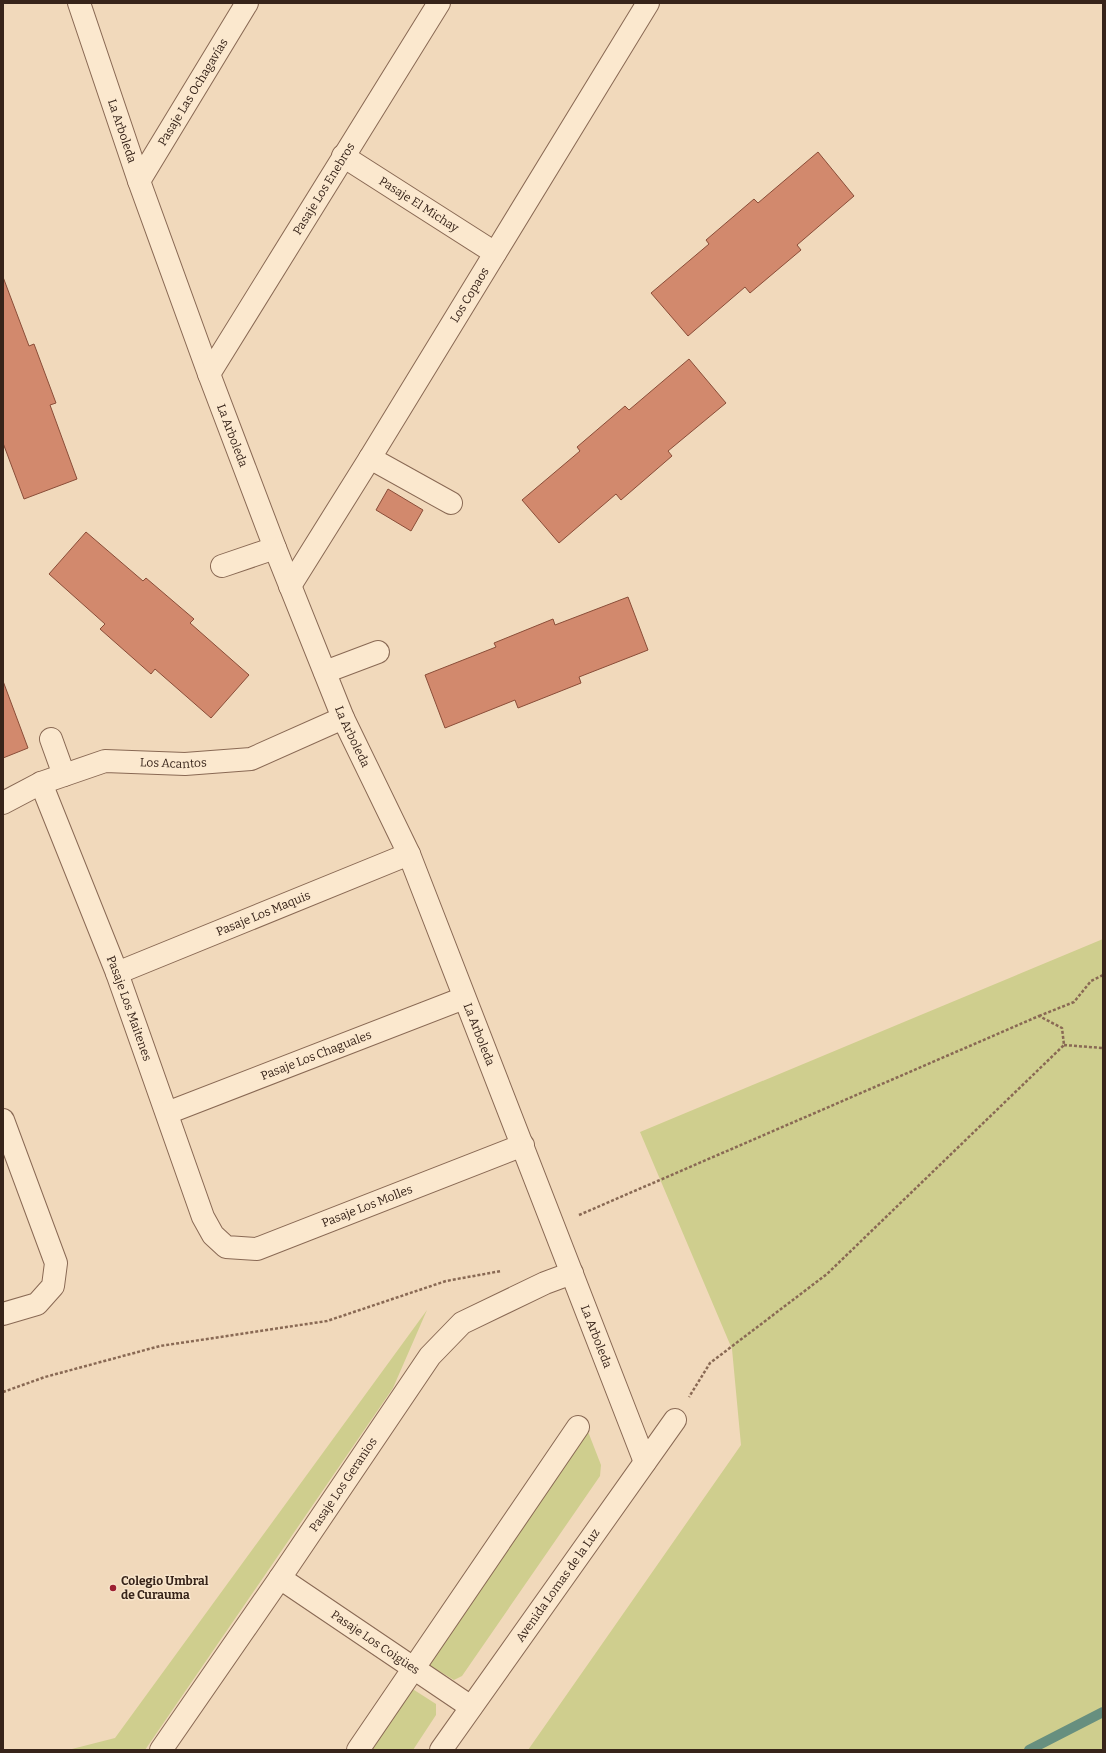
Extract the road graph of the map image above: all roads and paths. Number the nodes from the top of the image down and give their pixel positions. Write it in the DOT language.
graph roads {
  1 [pos="79,3"];
  2 [pos="247,3"];
  3 [pos="439,3"];
  4 [pos="648,3"];
  5 [pos="343,156"];
  6 [pos="139,181"];
  7 [pos="495,253"];
  8 [pos="208,374"];
  9 [pos="370,458"];
  10 [pos="451,503"];
  11 [pos="274,548"];
  12 [pos="222,566"];
  13 [pos="290,586"];
  14 [pos="378,652"];
  15 [pos="325,672"];
  16 [pos="343,718"];
  17 [pos="51,739"];
  18 [pos="64,776"];
  19 [pos="42,783"];
  20 [pos="3,802"];
  21 [pos="409,854"];
  22 [pos="117,973"];
  23 [pos="1103,976"];
  24 [pos="464,998"];
  25 [pos="1039,1016"];
  26 [pos="1064,1045"];
  27 [pos="1103,1048"];
  28 [pos="167,1113"];
  29 [pos="3,1120"];
  30 [pos="523,1145"];
  31 [pos="555,1226"];
  32 [pos="213,1234"];
  33 [pos="506,1270"];
  34 [pos="572,1273"];
  35 [pos="3,1314"];
  36 [pos="3,1392"];
  37 [pos="675,1420"];
  38 [pos="578,1427"];
  39 [pos="645,1462"];
  40 [pos="280,1578"];
  41 [pos="413,1668"];
  42 [pos="471,1707"];
  43 [pos="161,1750"];
  44 [pos="358,1750"];
  45 [pos="441,1750"];
  1 -- 6 [label="street, La Arboleda"];
  2 -- 6 [label="street, Pasaje Las Ochagavías"];
  3 -- 5 [label="street, Pasaje Los Enebros"];
  4 -- 7 [label="street, Los Copaos"];
  5 -- 7 [label="street, Pasaje El Michay"];
  5 -- 8 [label="street, Pasaje Los Enebros"];
  6 -- 8 [label="street, La Arboleda"];
  7 -- 9 [label="street, Los Copaos"];
  8 -- 11 [label="street, La Arboleda"];
  9 -- 10 [label="street"];
  9 -- 13 [label="street, Los Copaos"];
  11 -- 12 [label="street"];
  11 -- 13 [label="street, La Arboleda"];
  13 -- 15 [label="street, La Arboleda"];
  14 -- 15 [label="street"];
  15 -- 16 [label="street, La Arboleda"];
  16 -- 18 [label="street, Los Acantos"];
  16 -- 21 [label="street, La Arboleda"];
  17 -- 18 [label="street"];
  18 -- 19 [label="street, Los Acantos"];
  19 -- 20 [label="street, Los Acantos"];
  19 -- 22 [label="street, Pasaje Los Maitenes"];
  21 -- 22 [label="street, Pasaje Los Maquis"];
  21 -- 24 [label="street, La Arboleda"];
  22 -- 28 [label="street, Pasaje Los Maitenes"];
  23 -- 25 [label="path"];
  24 -- 28 [label="street, Pasaje Los Chaguales"];
  24 -- 30 [label="street, La Arboleda"];
  25 -- 26 [label="path"];
  25 -- 31 [label="path"];
  26 -- 27 [label="path"];
  26 -- 37 [label="path"];
  28 -- 32 [label="street, Pasaje Los Maitenes"];
  29 -- 35 [label="street"];
  30 -- 31 [label="street, La Arboleda"];
  30 -- 32 [label="street, Pasaje Los Molles"];
  31 -- 34 [label="street, La Arboleda"];
  33 -- 36 [label="path"];
  34 -- 39 [label="street, La Arboleda"];
  34 -- 40 [label="street, Pasaje Los Geranios"];
  37 -- 39 [label="street, Avenida Lomas de la Luz"];
  38 -- 41 [label="street"];
  39 -- 42 [label="street, Avenida Lomas de la Luz"];
  40 -- 41 [label="street, Pasaje Los Coigües"];
  40 -- 43 [label="street, Pasaje Los Geranios"];
  41 -- 42 [label="street, Pasaje Los Coigües"];
  41 -- 44 [label="street"];
  42 -- 45 [label="street, Avenida Lomas de la Luz"];
}
